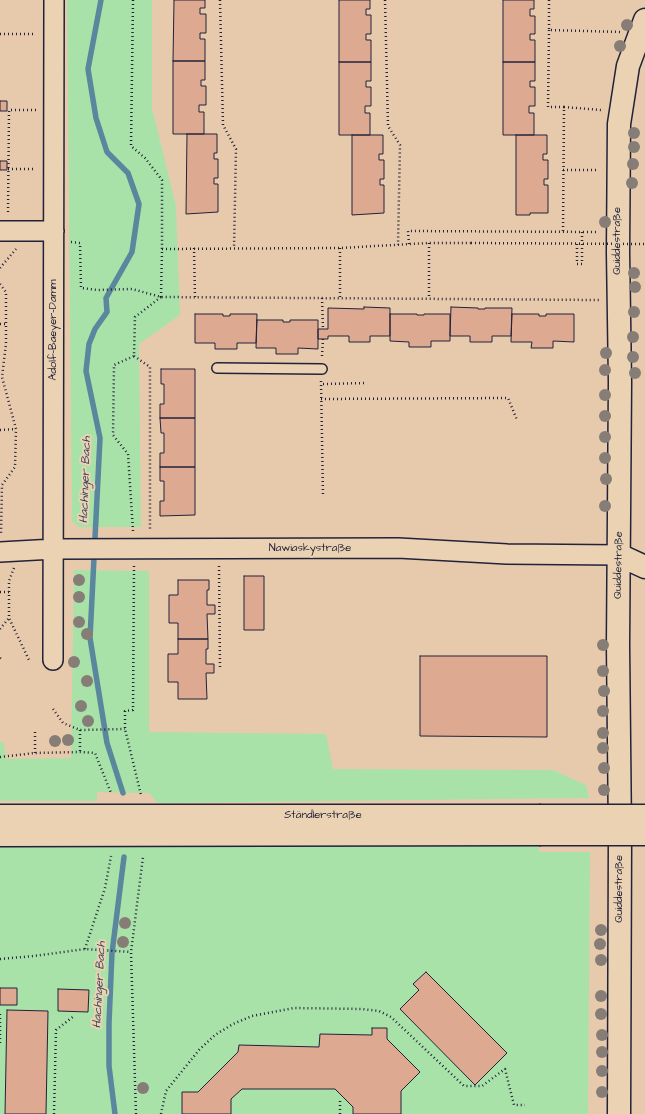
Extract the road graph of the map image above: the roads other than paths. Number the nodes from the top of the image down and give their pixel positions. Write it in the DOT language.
graph roads {
  1 [pos="54,0"];
  2 [pos="642,29"];
  3 [pos="0,231"];
  4 [pos="54,231"];
  5 [pos="217,368"];
  6 [pos="322,369"];
  7 [pos="54,549"];
  8 [pos="645,550"];
  9 [pos="7,551"];
  10 [pos="620,555"];
  11 [pos="645,566"];
  12 [pos="53,660"];
  13 [pos="0,816"];
  14 [pos="645,816"];
  15 [pos="539,825"];
  16 [pos="645,834"];
  17 [pos="0,835"];
  18 [pos="619,1114"];
  1 -- 4 [label="street, Adolf-Baeyer-Damm"];
  2 -- 10 [label="main road, Quiddestraße"];
  3 -- 4 [label="street"];
  4 -- 7 [label="street, Adolf-Baeyer-Damm"];
  5 -- 6 [label="lane"];
  7 -- 9 [label="street, Nawiaskystraße"];
  7 -- 10 [label="street, Nawiaskystraße"];
  7 -- 12 [label="street, Adolf-Baeyer-Damm"];
  8 -- 10 [label="main road"];
  10 -- 11 [label="main road"];
  10 -- 18 [label="main road, Quiddestraße"];
  13 -- 15 [label="main road, Ständlerstraße"];
  14 -- 15 [label="main road, Ständlerstraße, bridge"];
  15 -- 16 [label="main road, Ständlerstraße, bridge"];
  15 -- 17 [label="main road, Ständlerstraße"];
}
